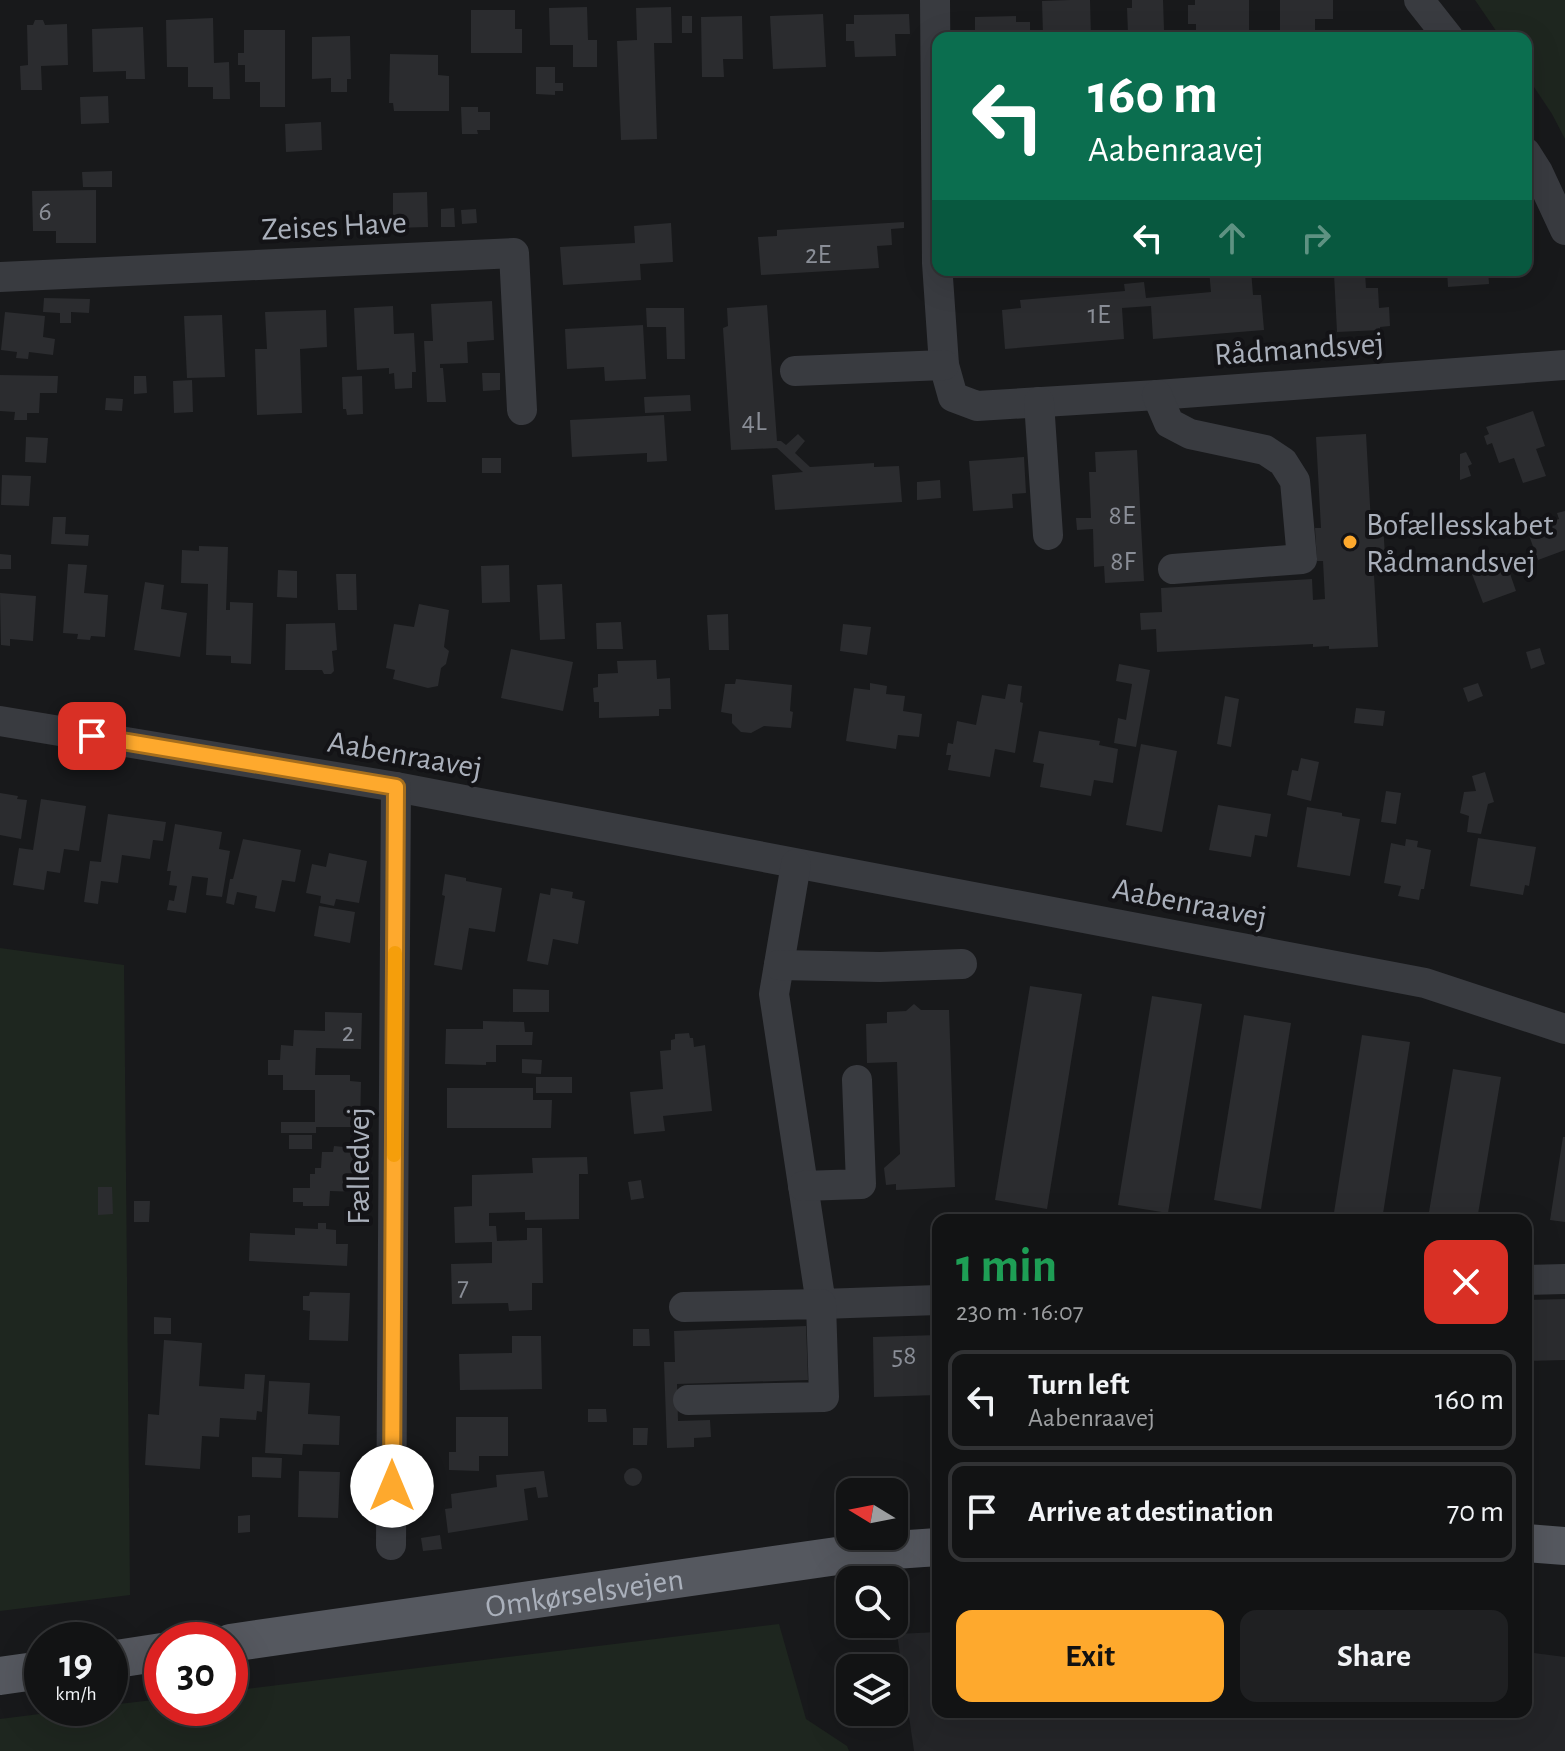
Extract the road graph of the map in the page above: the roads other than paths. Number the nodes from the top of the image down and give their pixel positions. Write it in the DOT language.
graph roads {
  1 [pos="935,0"];
  2 [pos="1419,0"];
  3 [pos="935,32"];
  4 [pos="1444,32"];
  5 [pos="1532,162"];
  6 [pos="1565,230"];
  7 [pos="939,276"];
  8 [pos="0,277"];
  9 [pos="944,365"];
  10 [pos="1565,365"];
  11 [pos="795,371"];
  12 [pos="1157,395"];
  13 [pos="1039,402"];
  14 [pos="522,410"];
  15 [pos="1048,535"];
  16 [pos="1173,569"];
  17 [pos="0,721"];
  18 [pos="396,787"];
  19 [pos="796,864"];
  20 [pos="962,964"];
  21 [pos="779,965"];
  22 [pos="1565,1029"];
  23 [pos="857,1080"];
  24 [pos="803,1186"];
  25 [pos="1565,1279"];
  26 [pos="1532,1280"];
  27 [pos="932,1300"];
  28 [pos="821,1304"];
  29 [pos="684,1307"];
  30 [pos="688,1400"];
  31 [pos="1532,1543"];
  32 [pos="391,1545"];
  33 [pos="1565,1546"];
  34 [pos="932,1547"];
  35 [pos="248,1640"];
  36 [pos="24,1673"];
  37 [pos="0,1676"];
  1 -- 3 [label="street, Rådmandsvej"];
  2 -- 4 [label="street"];
  5 -- 6 [label="street"];
  7 -- 9 [label="street, Rådmandsvej"];
  8 -- 14 [label="street, Zeises Have"];
  9 -- 11 [label="street"];
  9 -- 13 [label="street, Rådmandsvej"];
  10 -- 12 [label="street, Rådmandsvej"];
  12 -- 13 [label="street, Rådmandsvej"];
  12 -- 16 [label="street"];
  13 -- 15 [label="street"];
  17 -- 18 [label="street, Aabenraavej"];
  18 -- 19 [label="street, Aabenraavej"];
  18 -- 32 [label="street, Fælledvej"];
  19 -- 21 [label="street"];
  19 -- 22 [label="street, Aabenraavej"];
  20 -- 21 [label="street"];
  21 -- 24 [label="street"];
  23 -- 24 [label="street"];
  24 -- 28 [label="street"];
  25 -- 26 [label="street"];
  27 -- 28 [label="street"];
  28 -- 29 [label="street"];
  28 -- 30 [label="street"];
  31 -- 33 [label="main road"];
  34 -- 35 [label="main road, Omkørselsvejen"];
  36 -- 37 [label="main road"];
}
